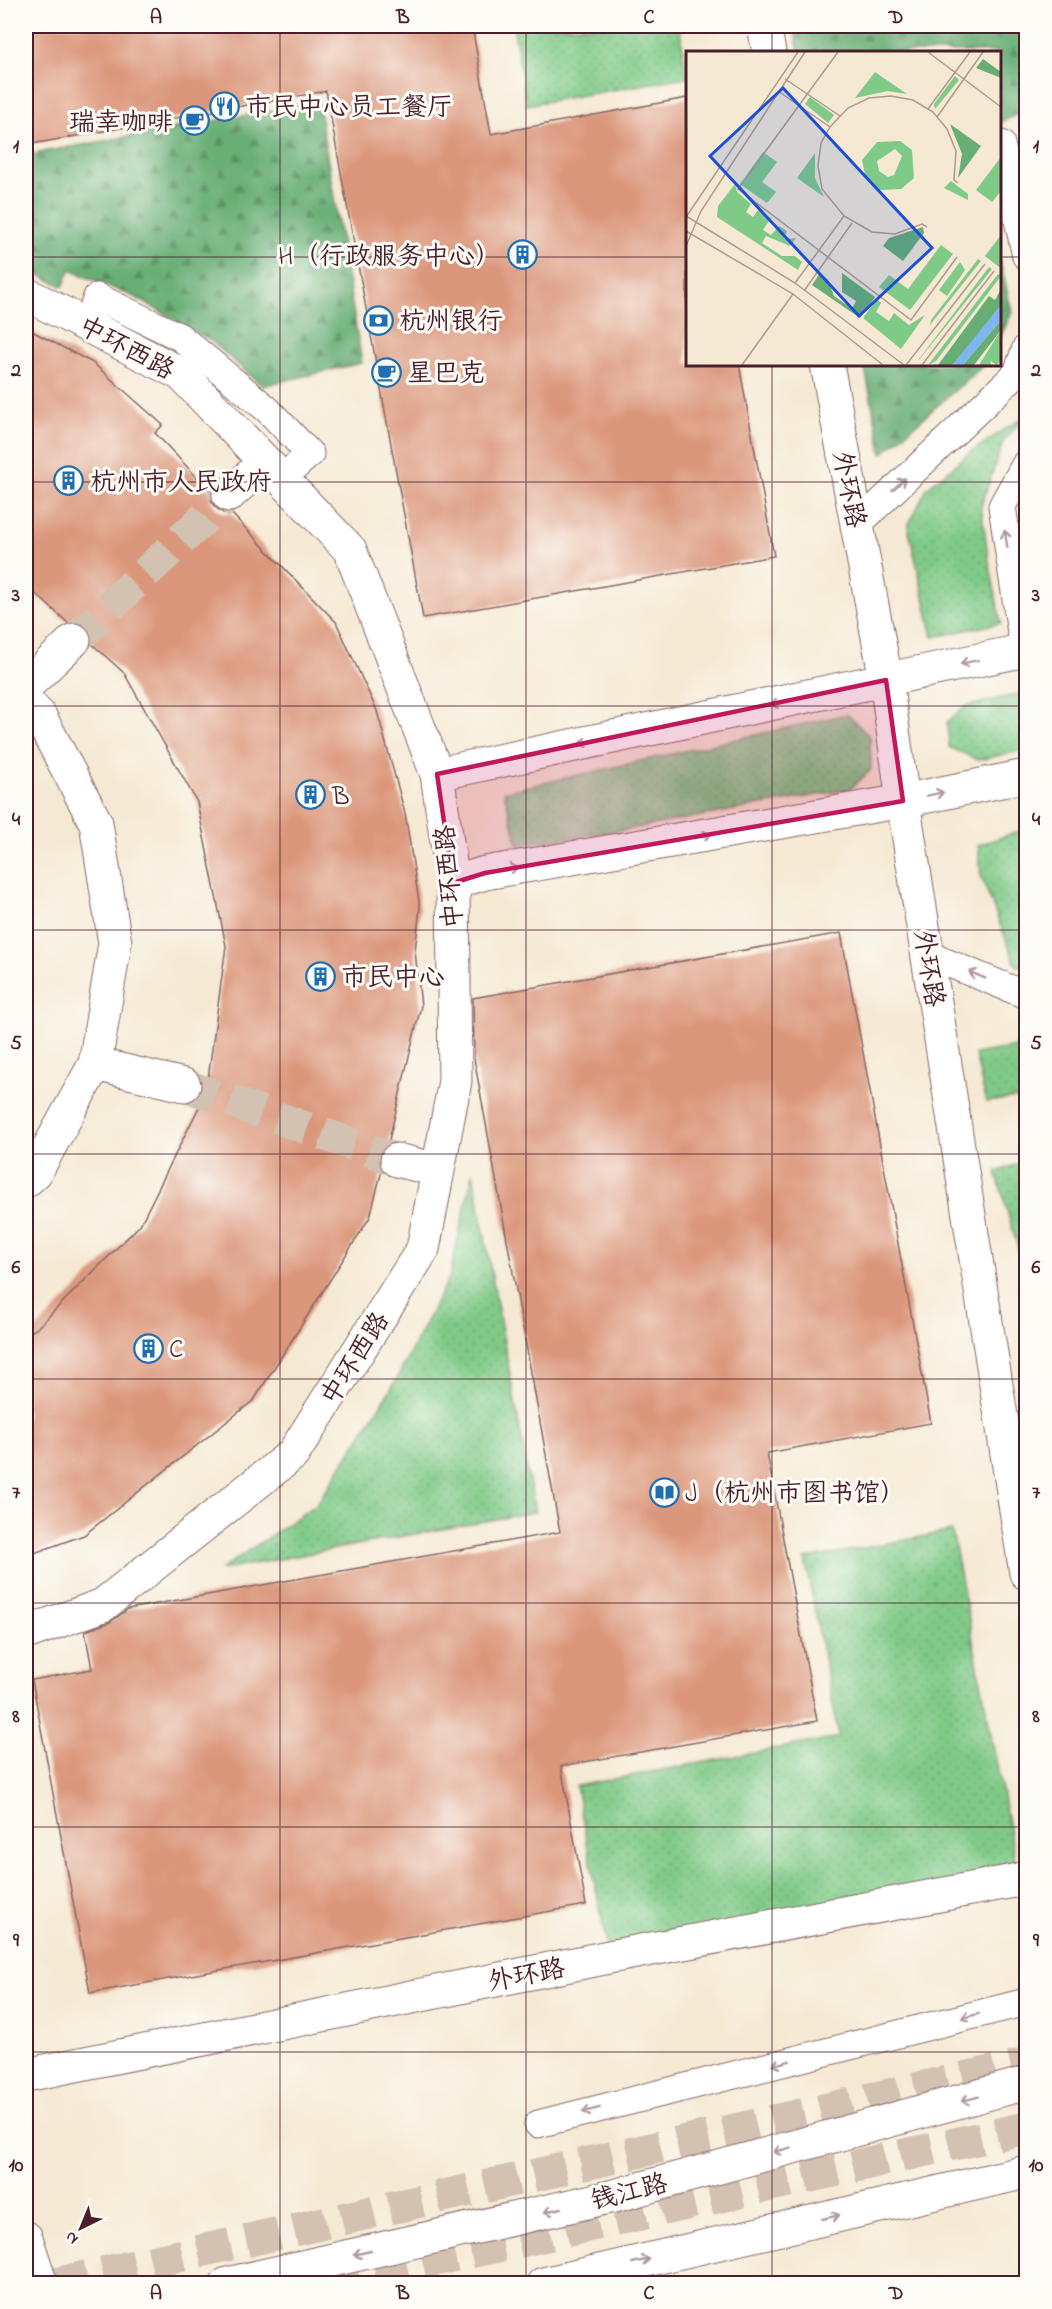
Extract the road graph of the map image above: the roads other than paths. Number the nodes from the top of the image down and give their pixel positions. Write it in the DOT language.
graph roads {
  1 [pos="764,26"];
  2 [pos="769,51"];
  3 [pos="1001,144"];
  4 [pos="1026,256"];
  5 [pos="26,294"];
  6 [pos="87,325"];
  7 [pos="1026,348"];
  8 [pos="827,366"];
  9 [pos="1026,463"];
  10 [pos="273,470"];
  11 [pos="229,495"];
  12 [pos="857,525"];
  13 [pos="1026,631"];
  14 [pos="74,640"];
  15 [pos="1026,650"];
  16 [pos="886,680"];
  17 [pos="26,686"];
  18 [pos="26,702"];
  19 [pos="437,774"];
  20 [pos="1026,776"];
  21 [pos="903,801"];
  22 [pos="453,883"];
  23 [pos="928,956"];
  24 [pos="1026,995"];
  25 [pos="95,1064"];
  26 [pos="184,1085"];
  27 [pos="397,1161"];
  28 [pos="437,1170"];
  29 [pos="26,1181"];
  30 [pos="1026,1573"];
  31 [pos="26,1633"];
  32 [pos="1026,1877"];
  33 [pos="1026,2002"];
  34 [pos="26,2075"];
  35 [pos="1026,2083"];
  36 [pos="538,2124"];
  37 [pos="1026,2172"];
  38 [pos="26,2238"];
  39 [pos="41,2283"];
  40 [pos="227,2283"];
  41 [pos="543,2283"];
  1 -- 2 [label="street"];
  3 -- 4 [label="lane"];
  5 -- 6 [label="street, 中环西路"];
  6 -- 10 [label="street, 中环西路"];
  6 -- 10 [label="lane"];
  12 -- 7 [label="lane, one-way"];
  8 -- 12 [label="street, 外环路"];
  13 -- 9 [label="lane, one-way"];
  10 -- 11 [label="street"];
  10 -- 19 [label="street, 中环西路"];
  12 -- 16 [label="street, 外环路"];
  14 -- 17 [label="street"];
  15 -- 16 [label="street, one-way"];
  16 -- 19 [label="street, one-way"];
  16 -- 21 [label="street, 外环路"];
  18 -- 25 [label="street"];
  19 -- 22 [label="street, 中环西路"];
  21 -- 20 [label="street, one-way"];
  22 -- 21 [label="street, one-way"];
  21 -- 23 [label="street, 外环路"];
  22 -- 28 [label="street, 中环西路"];
  24 -- 23 [label="lane, one-way"];
  23 -- 30 [label="street, 外环路"];
  25 -- 26 [label="street"];
  25 -- 29 [label="street"];
  27 -- 28 [label="street"];
  28 -- 31 [label="street, 中环西路"];
  32 -- 34 [label="street, 外环路"];
  33 -- 36 [label="lane, one-way"];
  35 -- 40 [label="street, 钱江路, one-way"];
  41 -- 37 [label="street, one-way"];
  38 -- 39 [label="street"];
}
